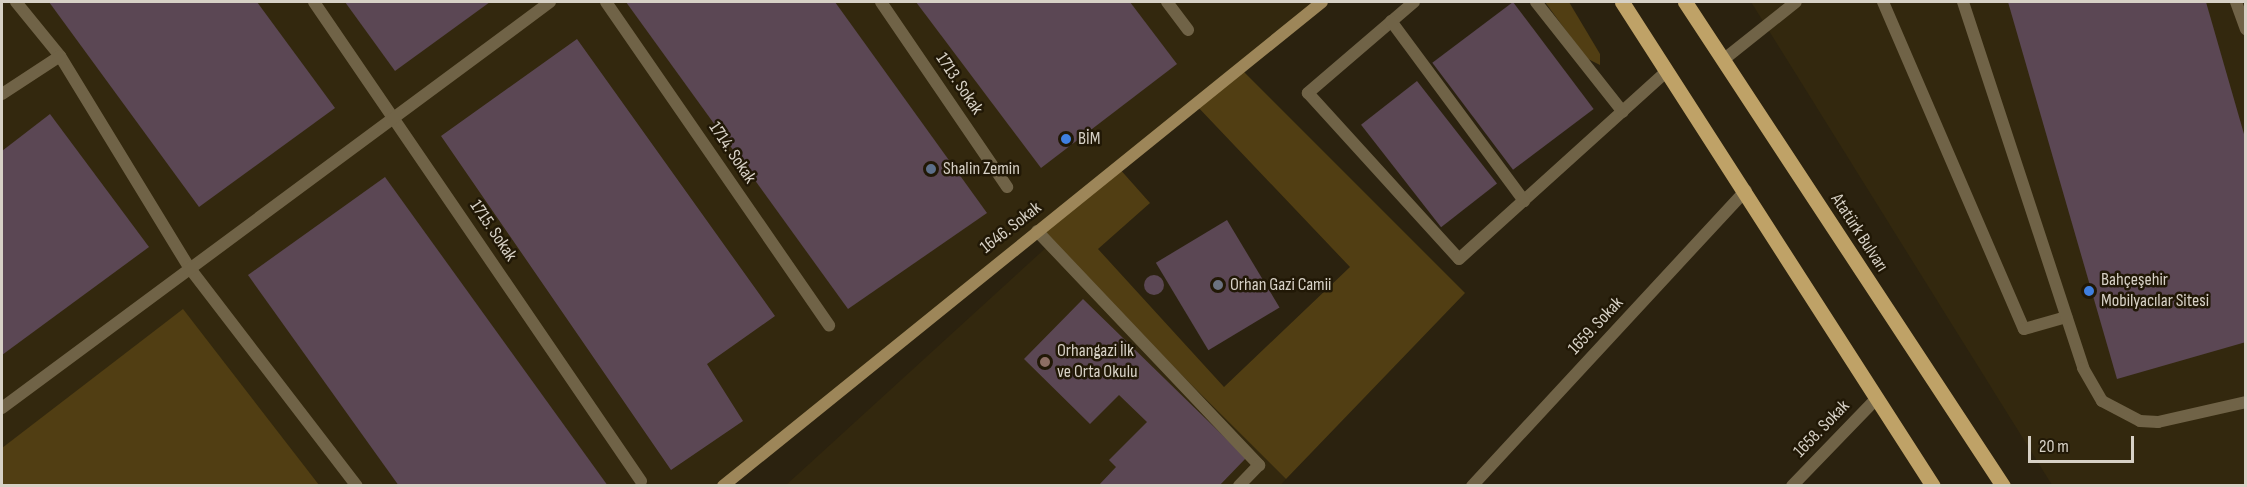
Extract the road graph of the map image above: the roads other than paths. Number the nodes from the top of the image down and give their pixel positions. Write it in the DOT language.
graph roads {
  1 [pos="16,2"];
  2 [pos="314,2"];
  3 [pos="550,2"];
  4 [pos="606,2"];
  5 [pos="880,2"];
  6 [pos="1167,2"];
  7 [pos="1322,2"];
  8 [pos="1414,2"];
  9 [pos="1536,2"];
  10 [pos="1622,2"];
  11 [pos="1685,2"];
  12 [pos="1796,2"];
  13 [pos="1883,2"];
  14 [pos="1963,2"];
  15 [pos="2236,2"];
  16 [pos="1391,21"];
  17 [pos="2246,29"];
  18 [pos="1188,30"];
  19 [pos="60,56"];
  20 [pos="1723,60"];
  21 [pos="1667,71"];
  22 [pos="2,94"];
  23 [pos="1623,112"];
  24 [pos="393,115"];
  25 [pos="1007,187"];
  26 [pos="1746,190"];
  27 [pos="1524,201"];
  28 [pos="1037,231"];
  29 [pos="188,266"];
  30 [pos="2066,317"];
  31 [pos="829,325"];
  32 [pos="1878,398"];
  33 [pos="2246,402"];
  34 [pos="2,408"];
  35 [pos="640,481"];
  36 [pos="357,486"];
  37 [pos="723,486"];
  38 [pos="1239,486"];
  39 [pos="1472,486"];
  40 [pos="1792,486"];
  41 [pos="1933,486"];
  42 [pos="2003,486"];
  1 -- 19 [label="street"];
  2 -- 24 [label="street, 1715. Sokak"];
  3 -- 24 [label="street"];
  4 -- 31 [label="street, 1714. Sokak"];
  5 -- 25 [label="street, 1713. Sokak"];
  6 -- 18 [label="street"];
  7 -- 28 [label="street, 1646. Sokak"];
  8 -- 16 [label="street"];
  9 -- 23 [label="street"];
  10 -- 21 [label="main road"];
  11 -- 20 [label="main road, Atatürk Bulvarı"];
  12 -- 20 [label="street"];
  13 -- 30 [label="street"];
  14 -- 30 [label="street"];
  15 -- 17 [label="street"];
  16 -- 27 [label="street"];
  16 -- 27 [label="street"];
  19 -- 22 [label="street"];
  19 -- 29 [label="street"];
  20 -- 42 [label="main road, Atatürk Bulvarı"];
  21 -- 23 [label="street"];
  21 -- 26 [label="main road"];
  23 -- 27 [label="street"];
  24 -- 29 [label="street"];
  24 -- 35 [label="street, 1715. Sokak"];
  26 -- 32 [label="main road"];
  26 -- 39 [label="street, 1659. Sokak"];
  28 -- 37 [label="street, 1646. Sokak"];
  28 -- 38 [label="street"];
  29 -- 34 [label="street"];
  29 -- 36 [label="street"];
  30 -- 33 [label="street"];
  32 -- 40 [label="street, 1658. Sokak"];
  32 -- 41 [label="main road"];
}
